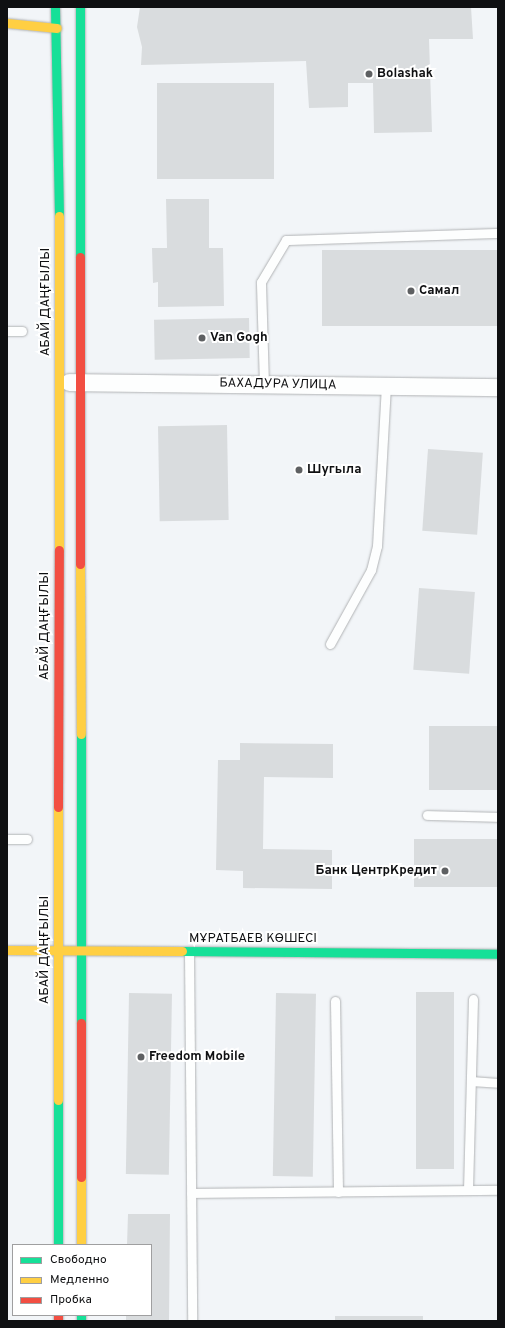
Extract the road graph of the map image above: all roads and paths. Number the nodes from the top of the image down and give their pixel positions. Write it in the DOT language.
graph roads {
  1 [pos="55,7"];
  2 [pos="80,7"];
  3 [pos="7,23"];
  4 [pos="82,26"];
  5 [pos="57,28"];
  6 [pos="498,233"];
  7 [pos="7,331"];
  8 [pos="22,331"];
  9 [pos="59,382"];
  10 [pos="82,382"];
  11 [pos="264,385"];
  12 [pos="386,386"];
  13 [pos="498,387"];
  14 [pos="330,644"];
  15 [pos="427,815"];
  16 [pos="498,817"];
  17 [pos="7,839"];
  18 [pos="26,839"];
  19 [pos="7,950"];
  20 [pos="82,951"];
  21 [pos="189,951"];
  22 [pos="58,952"];
  23 [pos="498,954"];
  24 [pos="473,1000"];
  25 [pos="335,1001"];
  26 [pos="471,1081"];
  27 [pos="498,1084"];
  28 [pos="468,1190"];
  29 [pos="498,1190"];
  30 [pos="338,1192"];
  31 [pos="191,1193"];
  32 [pos="58,1244"];
  33 [pos="81,1244"];
  34 [pos="192,1321"];
  1 -- 5 [label="main road, АБАЙ ДАҢҒЫЛЫ"];
  2 -- 4 [label="main road"];
  3 -- 5 [label="main road"];
  4 -- 5 [label="street"];
  4 -- 10 [label="main road"];
  5 -- 9 [label="main road, АБАЙ ДАҢҒЫЛЫ"];
  6 -- 11 [label="lane"];
  7 -- 8 [label="lane"];
  9 -- 10 [label="street, БАХАДУРА УЛИЦА"];
  9 -- 22 [label="main road, АБАЙ ДАҢҒЫЛЫ"];
  10 -- 11 [label="street, БАХАДУРА УЛИЦА"];
  10 -- 20 [label="main road"];
  11 -- 12 [label="street, БАХАДУРА УЛИЦА"];
  12 -- 13 [label="street, БАХАДУРА УЛИЦА"];
  12 -- 14 [label="lane"];
  15 -- 16 [label="lane"];
  17 -- 18 [label="lane"];
  19 -- 22 [label="main road, МҰРАТБАЕВ КӨШЕСІ"];
  20 -- 21 [label="main road, МҰРАТБАЕВ КӨШЕСІ"];
  20 -- 22 [label="main road, МҰРАТБАЕВ КӨШЕСІ"];
  20 -- 33 [label="main road"];
  21 -- 23 [label="main road, МҰРАТБАЕВ КӨШЕСІ"];
  21 -- 31 [label="lane"];
  22 -- 32 [label="main road, АБАЙ ДАҢҒЫЛЫ"];
  24 -- 26 [label="lane"];
  25 -- 30 [label="lane"];
  26 -- 27 [label="lane"];
  26 -- 28 [label="lane"];
  28 -- 29 [label="lane"];
  28 -- 30 [label="lane"];
  30 -- 31 [label="lane"];
  31 -- 34 [label="lane"];
}
